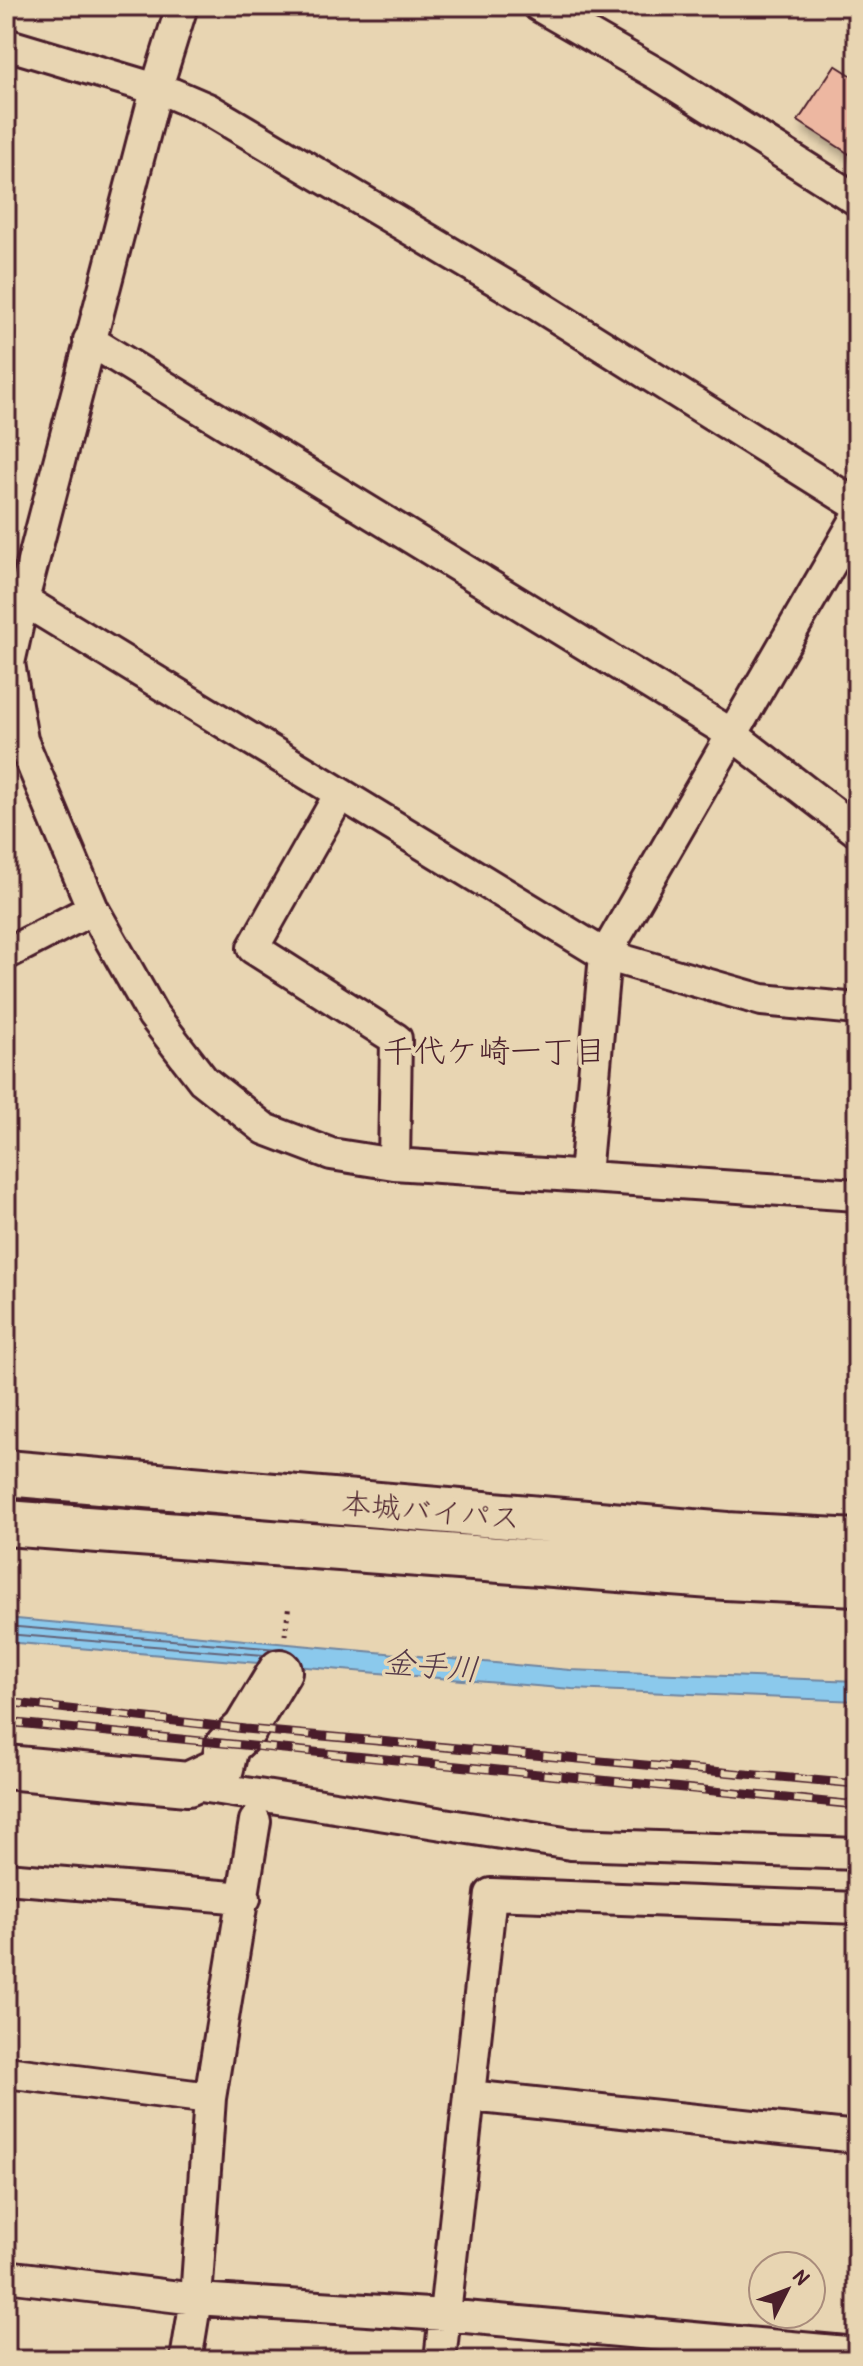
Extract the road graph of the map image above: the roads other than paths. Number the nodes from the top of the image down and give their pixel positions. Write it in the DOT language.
graph roads {
  1 [pos="182,6"];
  2 [pos="539,6"];
  3 [pos="6,44"];
  4 [pos="156,90"];
  5 [pos="857,200"];
  6 [pos="89,340"];
  7 [pos="857,505"];
  8 [pos="857,518"];
  9 [pos="23,600"];
  10 [pos="730,733"];
  11 [pos="340,794"];
  12 [pos="857,831"];
  13 [pos="93,909"];
  14 [pos="6,954"];
  15 [pos="605,955"];
  16 [pos="857,1009"];
  17 [pos="394,1164"];
  18 [pos="585,1175"];
  19 [pos="857,1195"];
  20 [pos="6,1473"];
  21 [pos="6,1523"];
  22 [pos="857,1542"];
  23 [pos="857,1583"];
  24 [pos="280,1671"];
  25 [pos="6,1767"];
  26 [pos="188,1784"];
  27 [pos="255,1821"];
  28 [pos="857,1854"];
  29 [pos="6,1878"];
  30 [pos="245,1898"];
  31 [pos="857,1908"];
  32 [pos="6,2072"];
  33 [pos="470,2096"];
  34 [pos="210,2098"];
  35 [pos="857,2137"];
  36 [pos="6,2276"];
  37 [pos="196,2299"];
  38 [pos="444,2315"];
  39 [pos="855,2351"];
  40 [pos="186,2360"];
  41 [pos="440,2360"];
  1 -- 4 [label="street"];
  2 -- 5 [label="street"];
  3 -- 4 [label="street"];
  4 -- 6 [label="street"];
  4 -- 7 [label="street"];
  6 -- 9 [label="street"];
  6 -- 10 [label="street"];
  8 -- 10 [label="street"];
  9 -- 11 [label="street"];
  9 -- 13 [label="street"];
  10 -- 12 [label="street"];
  10 -- 15 [label="street"];
  11 -- 15 [label="street"];
  11 -- 17 [label="street"];
  13 -- 14 [label="street"];
  13 -- 17 [label="street"];
  15 -- 16 [label="street"];
  15 -- 18 [label="street"];
  17 -- 18 [label="street"];
  18 -- 19 [label="street"];
  20 -- 22 [label="highway, 本城バイパス"];
  21 -- 23 [label="highway, 本城バイパス"];
  24 -- 26 [label="main road"];
  25 -- 26 [label="main road"];
  26 -- 28 [label="street"];
  27 -- 30 [label="street"];
  29 -- 30 [label="street"];
  30 -- 34 [label="street"];
  31 -- 33 [label="street"];
  32 -- 34 [label="street"];
  33 -- 35 [label="street"];
  33 -- 38 [label="street"];
  34 -- 37 [label="street"];
  36 -- 37 [label="street"];
  37 -- 38 [label="street"];
  37 -- 40 [label="street"];
  38 -- 39 [label="street"];
  38 -- 41 [label="street"];
}
